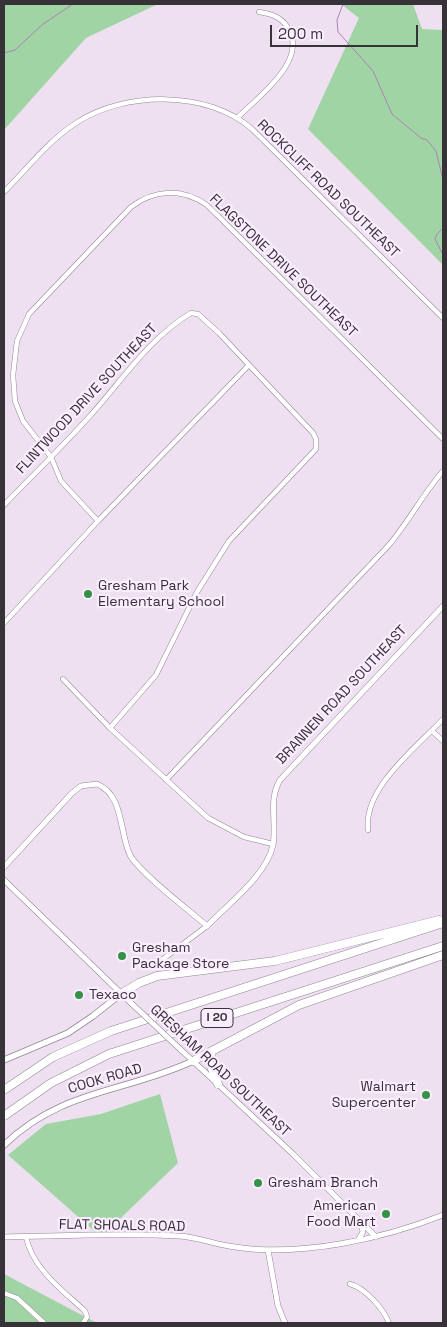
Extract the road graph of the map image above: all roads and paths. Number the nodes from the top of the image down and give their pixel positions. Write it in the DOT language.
graph roads {
  1 [pos="259,12"];
  2 [pos="237,118"];
  3 [pos="4,192"];
  4 [pos="443,318"];
  5 [pos="248,366"];
  6 [pos="443,439"];
  7 [pos="50,457"];
  8 [pos="443,471"];
  9 [pos="4,505"];
  10 [pos="98,522"];
  11 [pos="443,606"];
  12 [pos="4,623"];
  13 [pos="63,679"];
  14 [pos="443,719"];
  15 [pos="110,728"];
  16 [pos="432,731"];
  17 [pos="443,741"];
  18 [pos="166,780"];
  19 [pos="368,830"];
  20 [pos="273,844"];
  21 [pos="4,867"];
  22 [pos="4,880"];
  23 [pos="443,919"];
  24 [pos="443,923"];
  25 [pos="207,926"];
  26 [pos="443,946"];
  27 [pos="443,955"];
  28 [pos="151,965"];
  29 [pos="121,994"];
  30 [pos="213,1049"];
  31 [pos="4,1060"];
  32 [pos="193,1061"];
  33 [pos="218,1084"];
  34 [pos="4,1090"];
  35 [pos="4,1116"];
  36 [pos="4,1145"];
  37 [pos="443,1215"];
  38 [pos="361,1221"];
  39 [pos="4,1237"];
  40 [pos="26,1237"];
  41 [pos="376,1237"];
  42 [pos="358,1240"];
  43 [pos="268,1250"];
  44 [pos="350,1284"];
  45 [pos="4,1293"];
  46 [pos="44,1323"];
  47 [pos="83,1323"];
  48 [pos="285,1323"];
  49 [pos="389,1323"];
  1 -- 2 [label="street"];
  2 -- 3 [label="street, ROCKCLIFF ROAD SOUTHEAST"];
  2 -- 4 [label="street, ROCKCLIFF ROAD SOUTHEAST"];
  5 -- 7 [label="street, FLINTWOOD DRIVE SOUTHEAST"];
  5 -- 10 [label="street"];
  5 -- 15 [label="street, FLINTWOOD DRIVE SOUTHEAST"];
  6 -- 7 [label="street, FLAGSTONE DRIVE SOUTHEAST"];
  7 -- 9 [label="street, FLINTWOOD DRIVE SOUTHEAST"];
  7 -- 10 [label="street, FLAGSTONE DRIVE SOUTHEAST"];
  8 -- 18 [label="street"];
  10 -- 12 [label="street"];
  11 -- 20 [label="street, BRANNEN ROAD SOUTHEAST"];
  13 -- 15 [label="street"];
  14 -- 16 [label="street"];
  15 -- 18 [label="street"];
  16 -- 17 [label="street"];
  16 -- 19 [label="street"];
  18 -- 20 [label="street"];
  20 -- 25 [label="street, BRANNEN ROAD SOUTHEAST"];
  21 -- 25 [label="street"];
  22 -- 29 [label="street, GRESHAM ROAD SOUTHEAST"];
  23 -- 29 [label="highway"];
  24 -- 34 [label="highway, I 20"];
  25 -- 28 [label="street, BRANNEN ROAD SOUTHEAST"];
  26 -- 35 [label="highway, I 20"];
  27 -- 30 [label="highway"];
  29 -- 31 [label="main road"];
  29 -- 32 [label="street, GRESHAM ROAD SOUTHEAST, bridge"];
  30 -- 32 [label="highway"];
  30 -- 33 [label="highway"];
  32 -- 33 [label="street, GRESHAM ROAD SOUTHEAST"];
  32 -- 36 [label="main road, COOK ROAD"];
  33 -- 38 [label="street, GRESHAM ROAD SOUTHEAST"];
  37 -- 41 [label="street, FLAT SHOALS ROAD"];
  38 -- 41 [label="street, GRESHAM ROAD SOUTHEAST"];
  38 -- 42 [label="street"];
  39 -- 40 [label="street, FLAT SHOALS ROAD"];
  40 -- 43 [label="street, FLAT SHOALS ROAD"];
  40 -- 47 [label="street"];
  41 -- 42 [label="street, FLAT SHOALS ROAD"];
  42 -- 43 [label="street, FLAT SHOALS ROAD"];
  43 -- 48 [label="street"];
  44 -- 49 [label="street"];
  45 -- 46 [label="street"];
}
